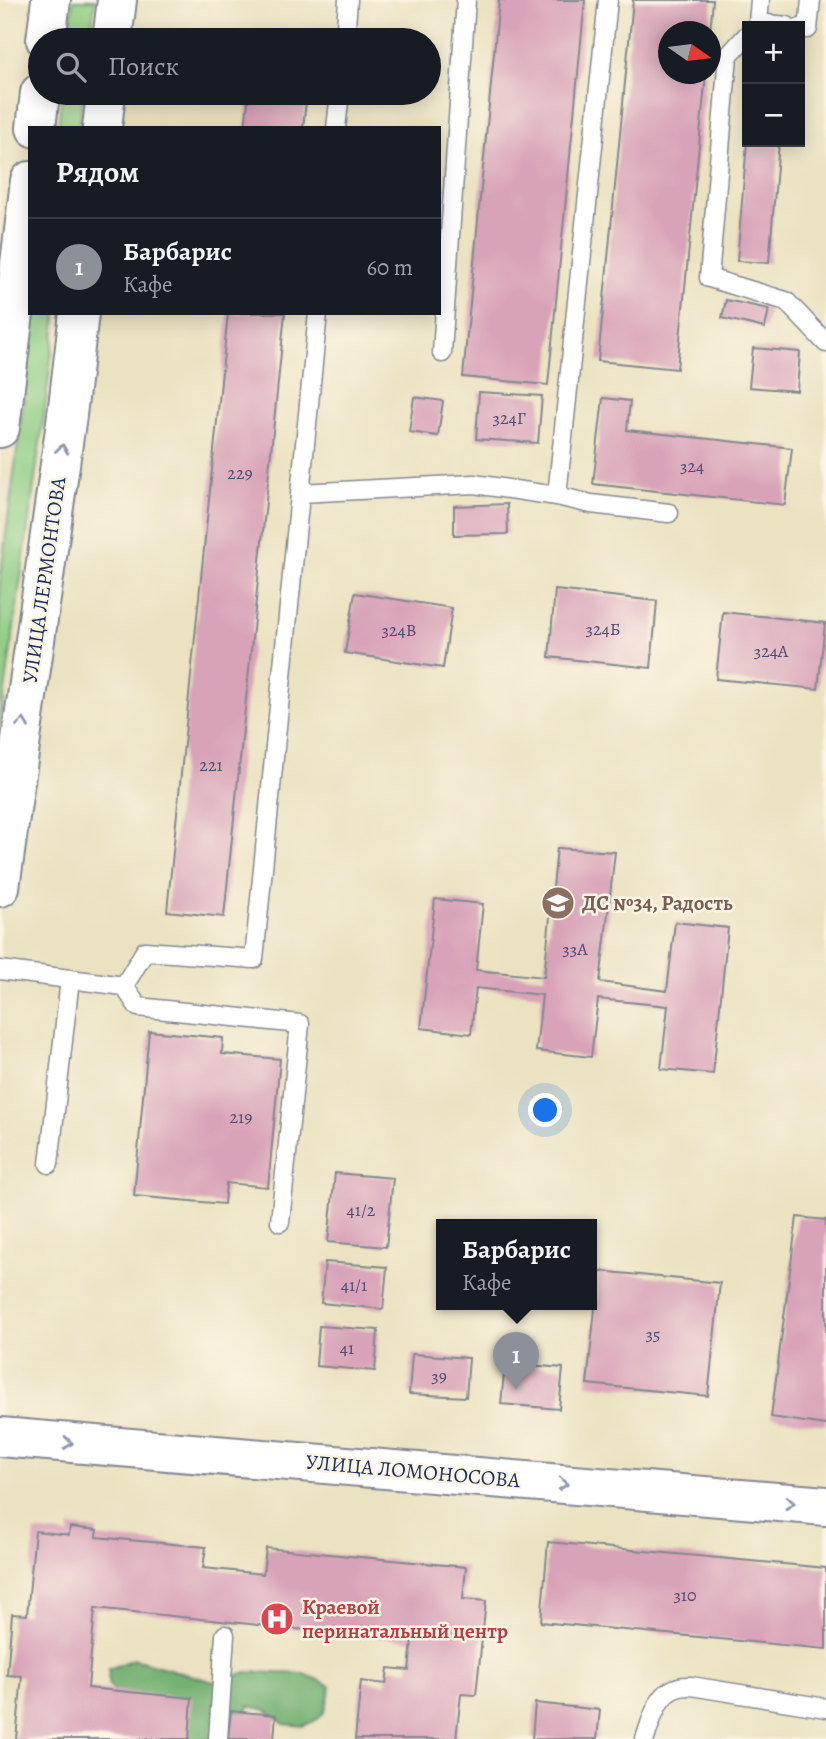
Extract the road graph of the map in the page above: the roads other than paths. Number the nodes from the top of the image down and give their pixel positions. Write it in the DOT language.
graph roads {
  1 [pos="51,0"];
  2 [pos="117,0"];
  3 [pos="348,0"];
  4 [pos="466,0"];
  5 [pos="608,0"];
  6 [pos="761,0"];
  7 [pos="811,0"];
  8 [pos="756,21"];
  9 [pos="48,28"];
  10 [pos="114,28"];
  11 [pos="346,28"];
  12 [pos="805,29"];
  13 [pos="742,41"];
  14 [pos="39,105"];
  15 [pos="105,105"];
  16 [pos="339,105"];
  17 [pos="36,126"];
  18 [pos="102,126"];
  19 [pos="336,126"];
  20 [pos="28,197"];
  21 [pos="79,315"];
  22 [pos="318,315"];
  23 [pos="826,344"];
  24 [pos="442,353"];
  25 [pos="0,428"];
  26 [pos="301,493"];
  27 [pos="558,496"];
  28 [pos="669,513"];
  29 [pos="0,887"];
  30 [pos="0,970"];
  31 [pos="70,979"];
  32 [pos="124,986"];
  33 [pos="49,1164"];
  34 [pos="280,1222"];
  35 [pos="0,1437"];
  36 [pos="826,1506"];
  37 [pos="225,1635"];
  38 [pos="826,1708"];
  39 [pos="218,1739"];
  40 [pos="645,1739"];
  1 -- 9 [label="main road"];
  2 -- 10 [label="main road"];
  3 -- 11 [label="lane"];
  4 -- 24 [label="lane"];
  5 -- 27 [label="lane"];
  6 -- 8 [label="lane"];
  7 -- 12 [label="lane"];
  13 -- 23 [label="lane"];
  14 -- 17 [label="main road"];
  15 -- 18 [label="main road"];
  16 -- 19 [label="lane"];
  20 -- 25 [label="main road"];
  29 -- 21 [label="main road, УЛИЦА ЛЕРМОНТОВА, one-way"];
  22 -- 26 [label="lane"];
  26 -- 27 [label="lane"];
  26 -- 32 [label="lane"];
  27 -- 28 [label="lane"];
  30 -- 31 [label="lane"];
  31 -- 32 [label="lane"];
  31 -- 33 [label="lane"];
  32 -- 34 [label="lane"];
  35 -- 36 [label="main road, УЛИЦА ЛОМОНОСОВА, one-way"];
  37 -- 39 [label="lane"];
  38 -- 40 [label="lane"];
}
